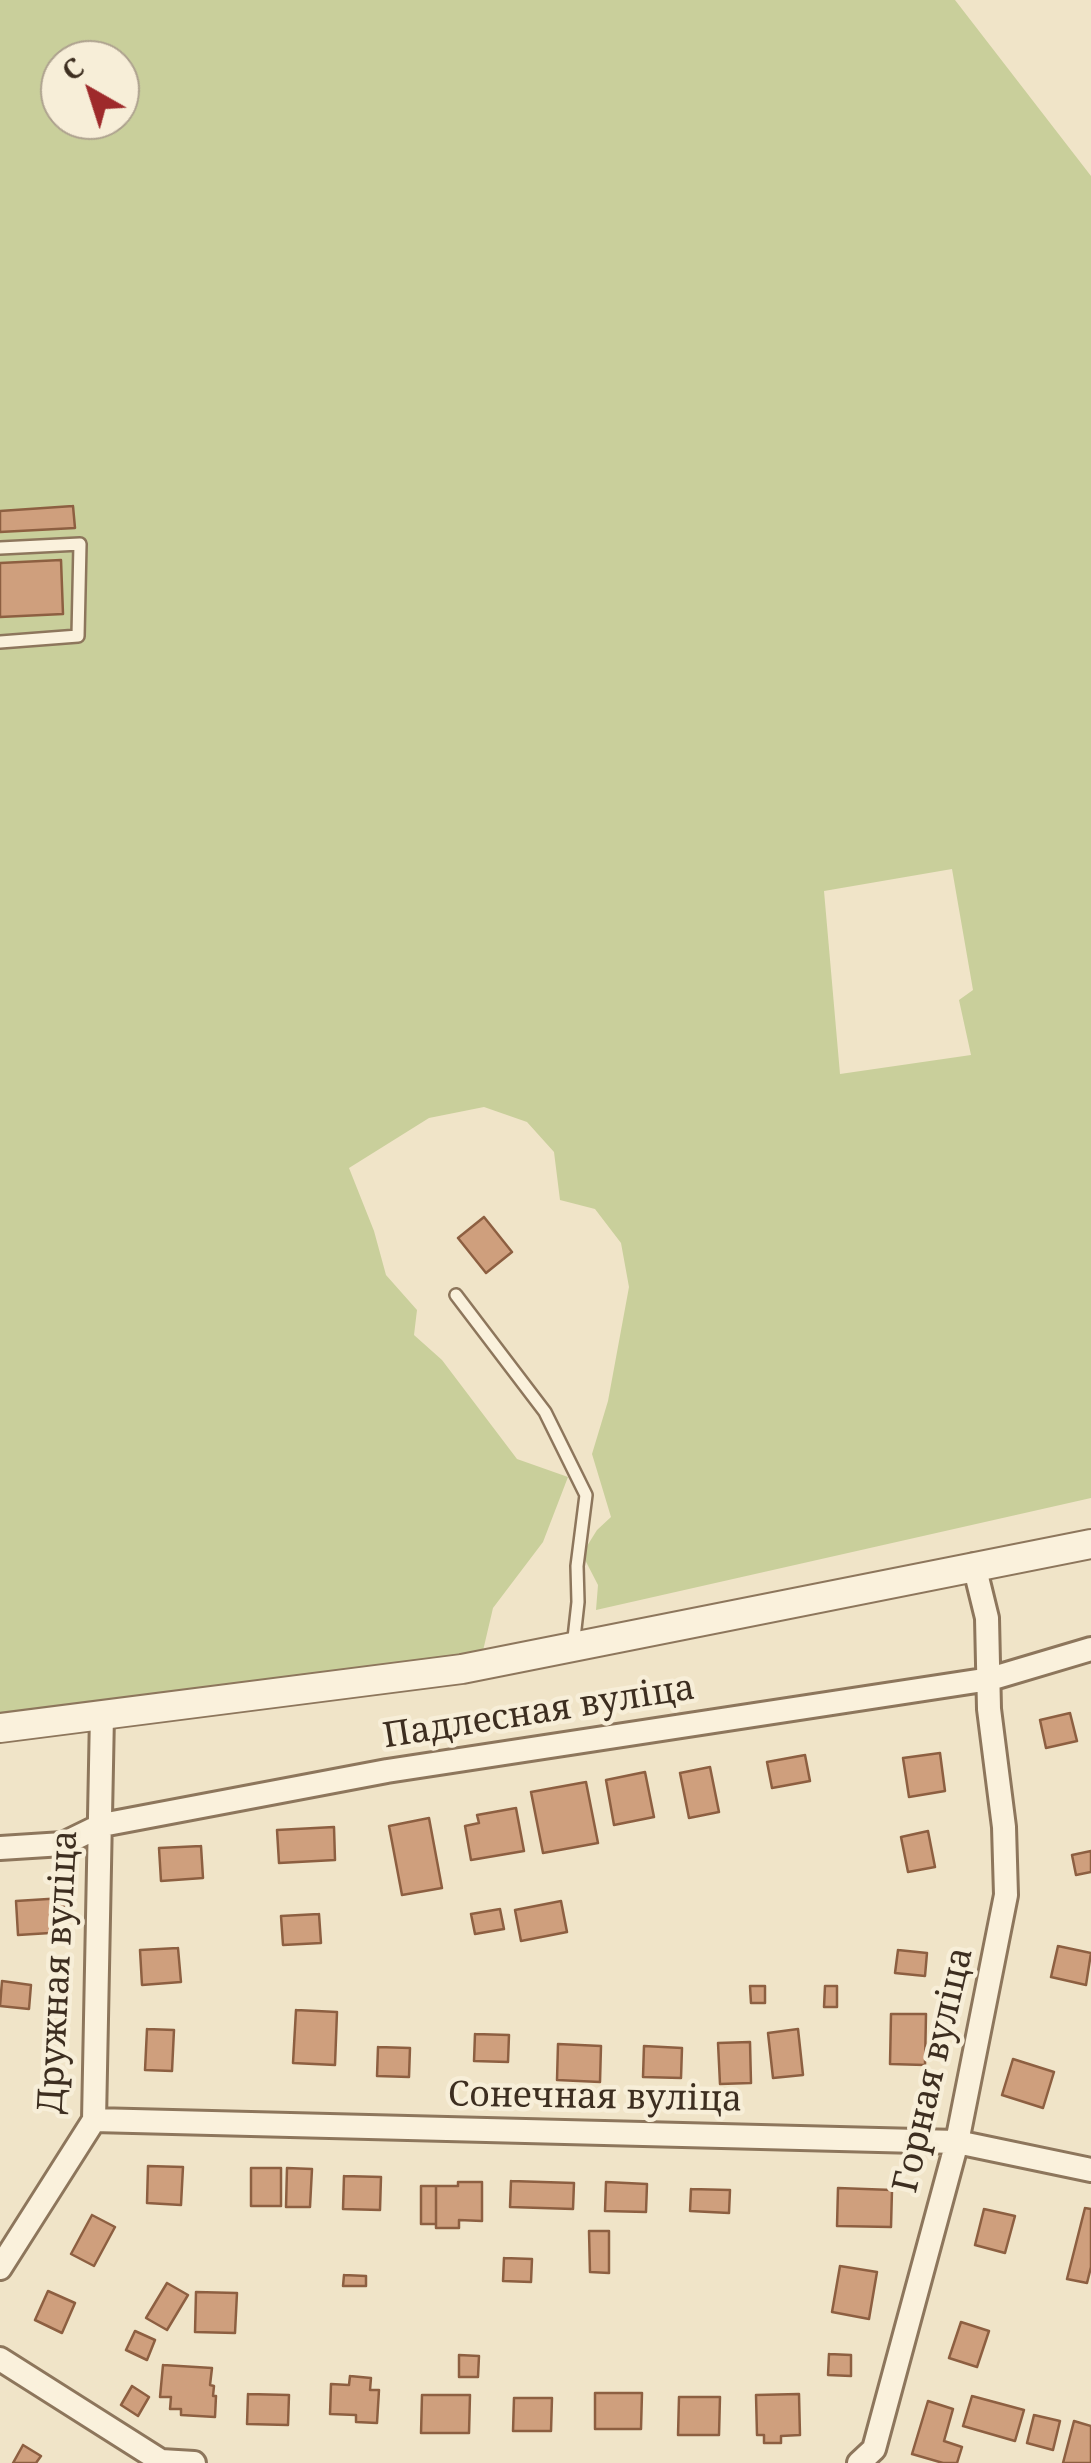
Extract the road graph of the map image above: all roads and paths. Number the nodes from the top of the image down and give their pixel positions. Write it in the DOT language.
graph roads {
  1 [pos="0,548"];
  2 [pos="0,642"];
  3 [pos="456,1295"];
  4 [pos="1091,1544"];
  5 [pos="974,1565"];
  6 [pos="573,1647"];
  7 [pos="1091,1650"];
  8 [pos="990,1680"];
  9 [pos="102,1715"];
  10 [pos="0,1728"];
  11 [pos="102,1825"];
  12 [pos="0,1848"];
  13 [pos="94,2120"];
  14 [pos="957,2142"];
  15 [pos="1091,2170"];
  16 [pos="0,2268"];
  17 [pos="0,2360"];
  18 [pos="869,2458"];
  19 [pos="161,2462"];
  20 [pos="194,2463"];
  1 -- 2 [label="lane"];
  3 -- 6 [label="lane"];
  4 -- 5 [label="street"];
  5 -- 6 [label="street"];
  5 -- 8 [label="street, Горная вуліца"];
  6 -- 9 [label="street"];
  7 -- 8 [label="street, Падлесная вуліца"];
  8 -- 11 [label="street, Падлесная вуліца"];
  8 -- 14 [label="street, Горная вуліца"];
  9 -- 10 [label="street"];
  9 -- 11 [label="street, Дружная вуліца"];
  11 -- 12 [label="street, Падлесная вуліца"];
  11 -- 13 [label="street, Дружная вуліца"];
  13 -- 14 [label="street, Сонечная вуліца"];
  13 -- 16 [label="street, Дружная вуліца"];
  14 -- 15 [label="street, Сонечная вуліца"];
  14 -- 18 [label="street, Горная вуліца"];
  17 -- 19 [label="street"];
  19 -- 20 [label="street"];
}
